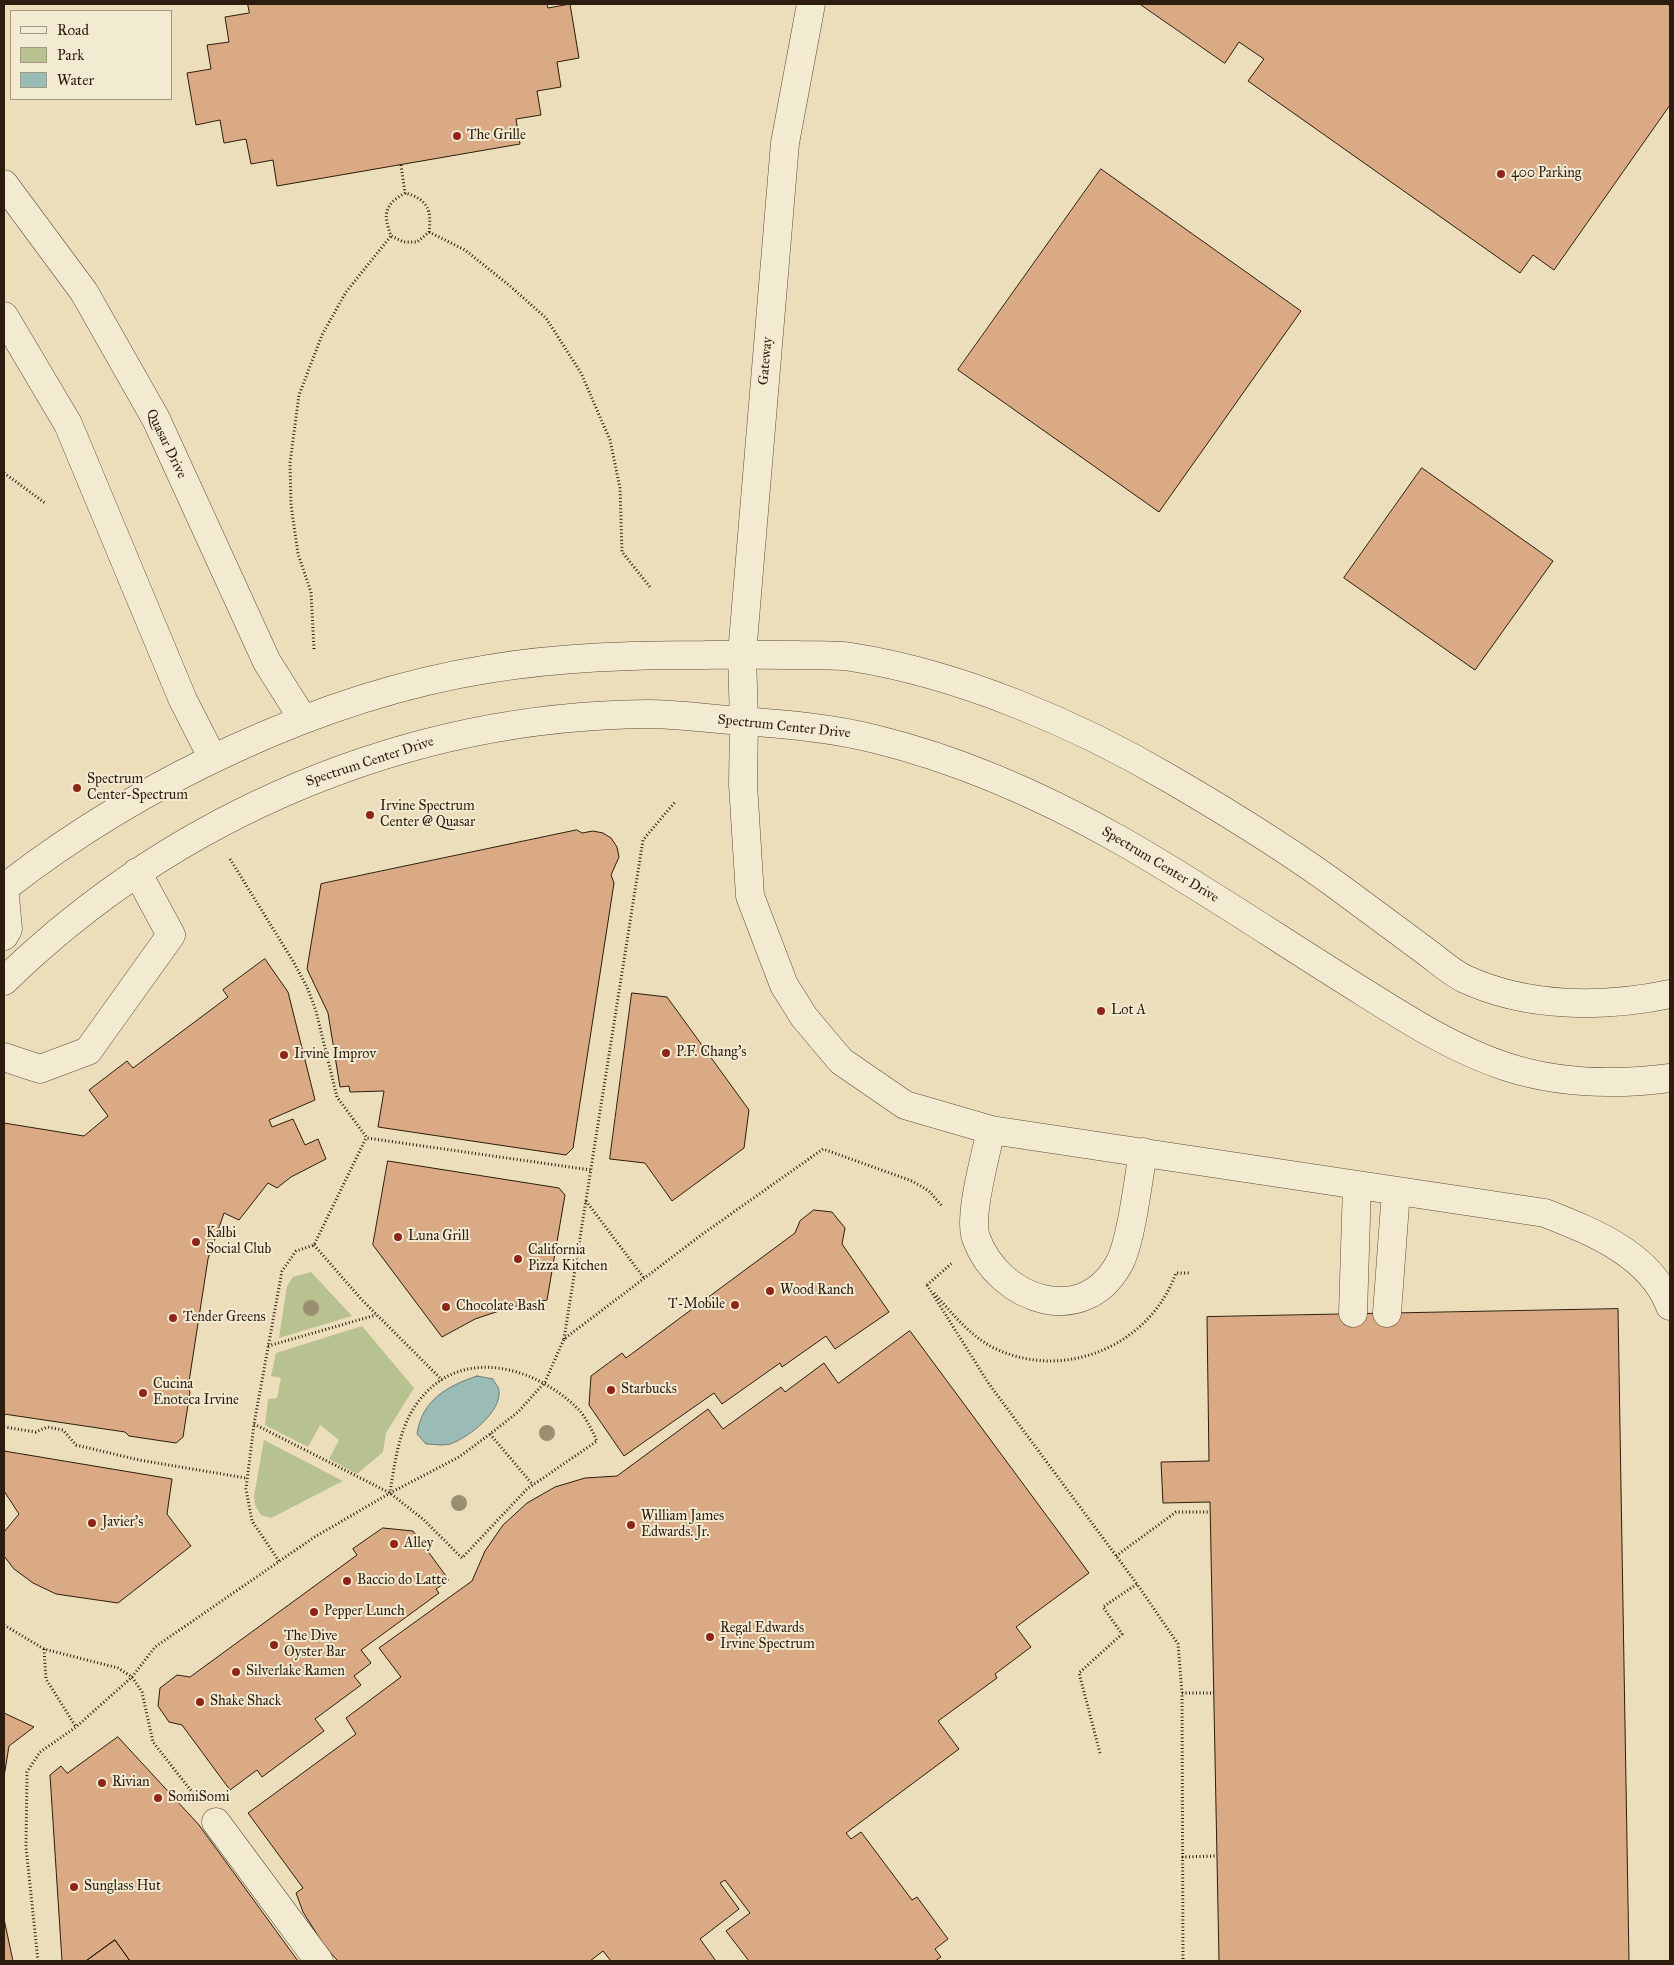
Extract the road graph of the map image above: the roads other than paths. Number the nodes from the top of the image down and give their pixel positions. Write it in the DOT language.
graph roads {
  1 [pos="811,4"];
  2 [pos="4,184"];
  3 [pos="4,316"];
  4 [pos="742,654"];
  5 [pos="303,719"];
  6 [pos="744,721"];
  7 [pos="213,759"];
  8 [pos="136,872"];
  9 [pos="4,887"];
  10 [pos="4,936"];
  11 [pos="4,981"];
  12 [pos="1670,994"];
  13 [pos="4,1057"];
  14 [pos="1670,1078"];
  15 [pos="991,1130"];
  16 [pos="1143,1152"];
  17 [pos="1357,1186"];
  18 [pos="1396,1191"];
  19 [pos="1670,1306"];
  20 [pos="1353,1313"];
  21 [pos="1387,1313"];
  22 [pos="216,1822"];
  23 [pos="319,1961"];
  1 -- 4 [label="street, Gateway"];
  2 -- 5 [label="street, Quasar Drive"];
  3 -- 7 [label="street"];
  4 -- 5 [label="street"];
  4 -- 6 [label="street, Gateway"];
  4 -- 12 [label="street"];
  5 -- 7 [label="street"];
  6 -- 8 [label="street, Spectrum Center Drive"];
  6 -- 14 [label="street, Spectrum Center Drive"];
  6 -- 15 [label="street, Gateway"];
  7 -- 9 [label="street"];
  8 -- 11 [label="street, Spectrum Center Drive"];
  8 -- 13 [label="street"];
  9 -- 10 [label="street"];
  15 -- 16 [label="street, Gateway"];
  15 -- 16 [label="street"];
  16 -- 17 [label="street, Gateway"];
  17 -- 18 [label="street, Gateway"];
  17 -- 20 [label="street"];
  18 -- 19 [label="street, Gateway"];
  18 -- 21 [label="street"];
  22 -- 23 [label="street"];
}
